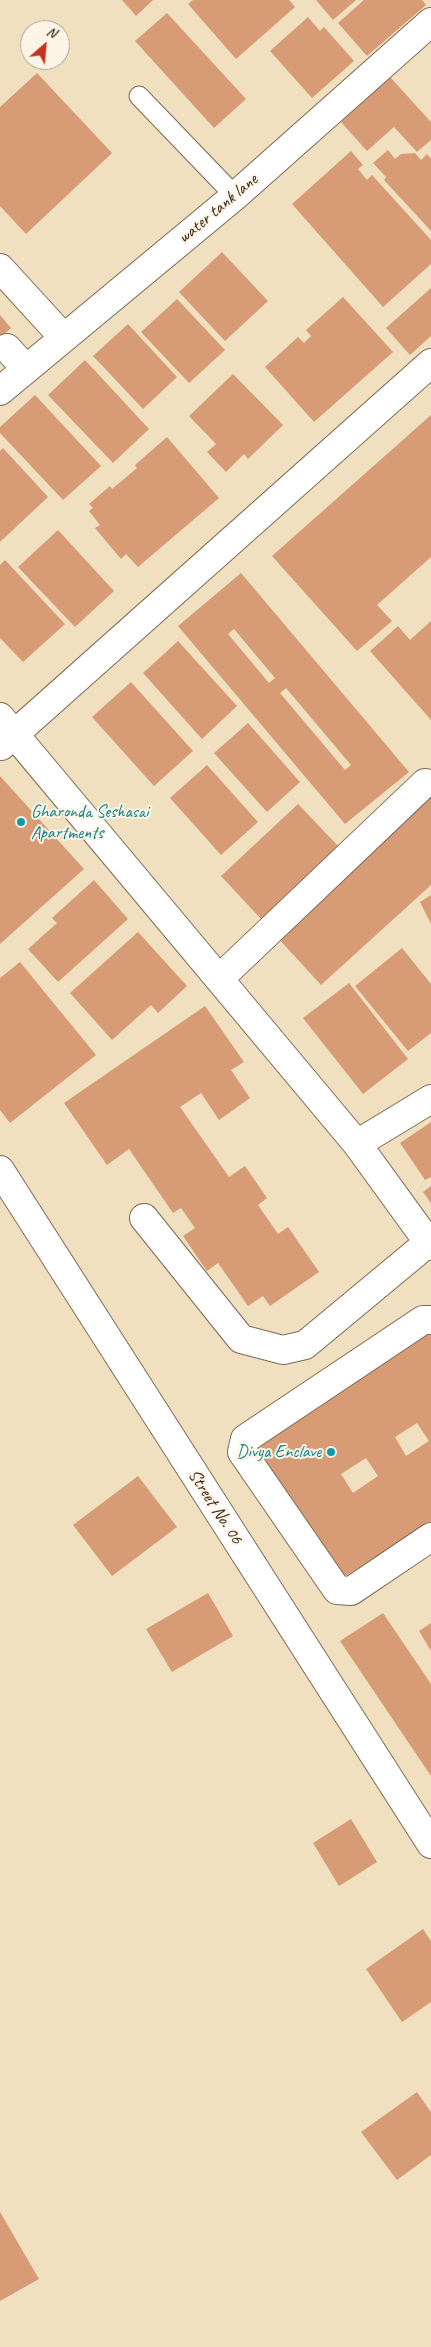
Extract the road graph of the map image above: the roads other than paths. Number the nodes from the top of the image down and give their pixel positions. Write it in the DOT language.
graph roads {
  1 [pos="431,22"];
  2 [pos="139,96"];
  3 [pos="234,196"];
  4 [pos="0,268"];
  5 [pos="29,324"];
  6 [pos="58,343"];
  7 [pos="6,348"];
  8 [pos="431,363"];
  9 [pos="26,369"];
  10 [pos="0,391"];
  11 [pos="5,733"];
  12 [pos="425,783"];
  13 [pos="218,979"];
  14 [pos="431,1099"];
  15 [pos="357,1144"];
  16 [pos="0,1170"];
  17 [pos="144,1218"];
  18 [pos="430,1244"];
  19 [pos="431,1320"];
  20 [pos="431,1537"];
  21 [pos="431,1844"];
  1 -- 3 [label="street, water tank lane"];
  2 -- 3 [label="lane"];
  3 -- 6 [label="street, water tank lane"];
  4 -- 6 [label="street"];
  5 -- 6 [label="street"];
  6 -- 9 [label="street, water tank lane"];
  7 -- 9 [label="street"];
  8 -- 11 [label="street"];
  9 -- 10 [label="street, water tank lane"];
  11 -- 13 [label="street"];
  12 -- 13 [label="street"];
  13 -- 15 [label="street"];
  14 -- 15 [label="street"];
  15 -- 18 [label="street"];
  16 -- 21 [label="street, Street No. 06"];
  17 -- 18 [label="street"];
  19 -- 20 [label="street"];
}
